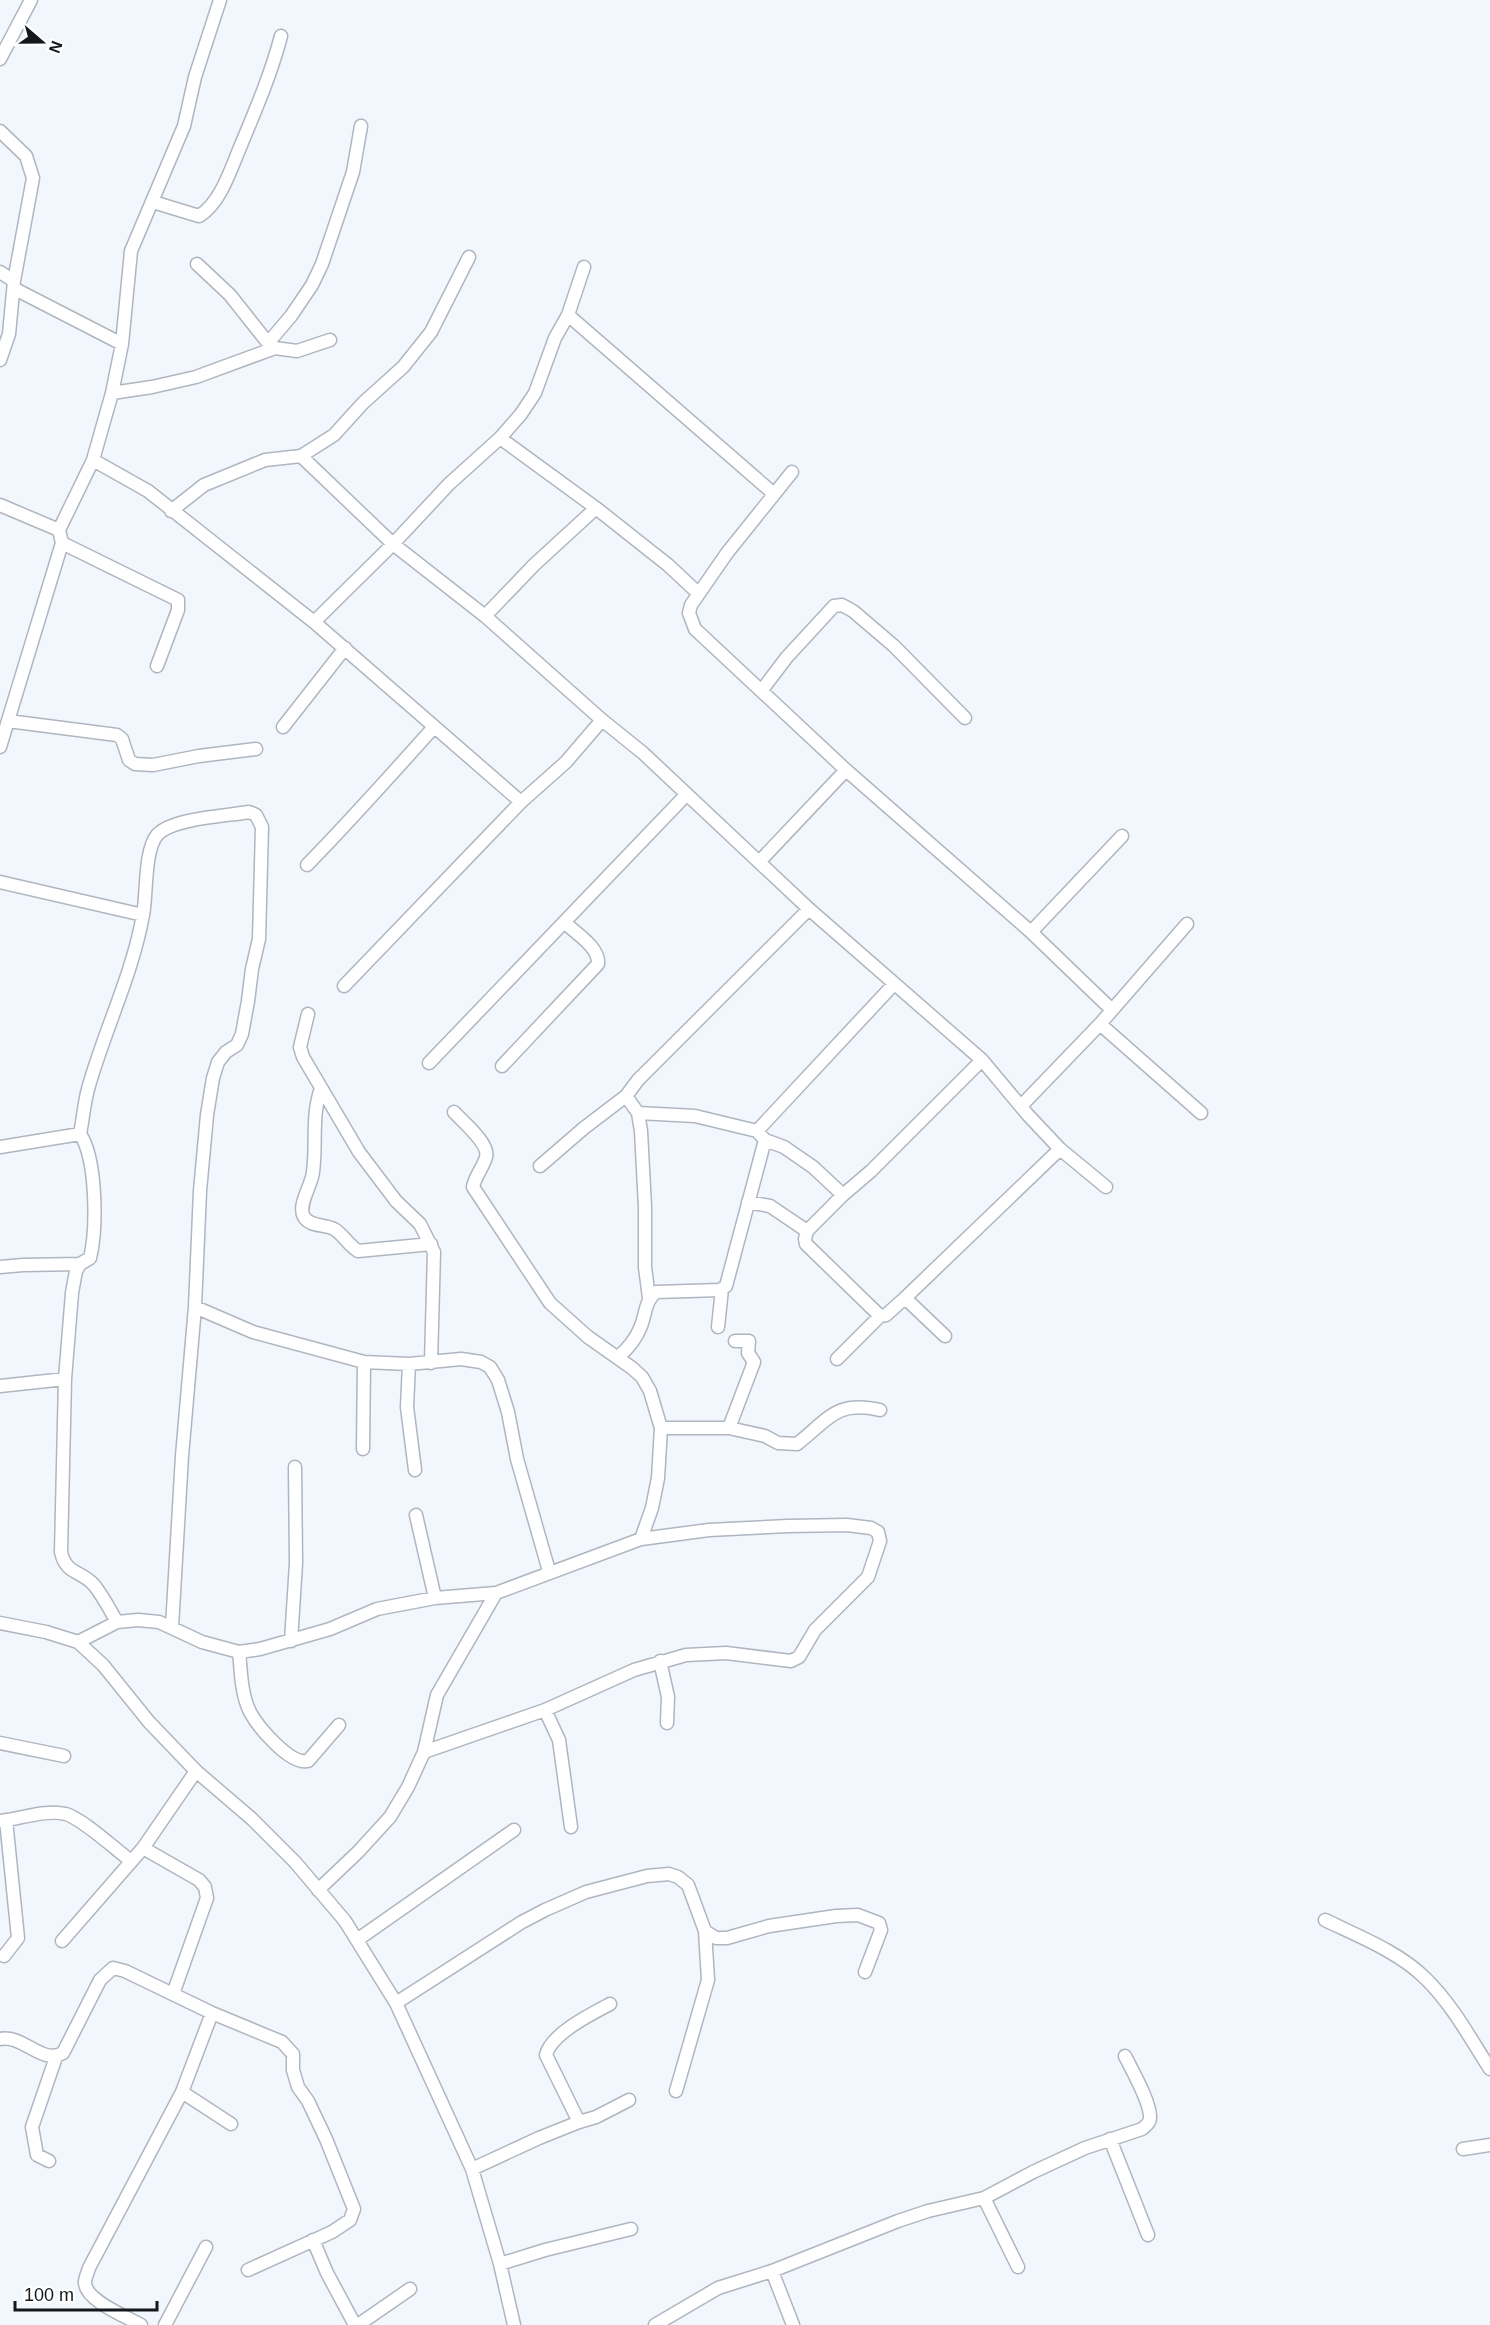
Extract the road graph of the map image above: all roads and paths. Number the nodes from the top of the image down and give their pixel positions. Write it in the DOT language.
graph roads {
  1 [pos="220,0"];
  2 [pos="29,1"];
  3 [pos="281,36"];
  4 [pos="0,59"];
  5 [pos="361,126"];
  6 [pos="0,131"];
  7 [pos="153,202"];
  8 [pos="469,257"];
  9 [pos="197,264"];
  10 [pos="584,267"];
  11 [pos="0,272"];
  12 [pos="14,285"];
  13 [pos="568,315"];
  14 [pos="330,340"];
  15 [pos="123,344"];
  16 [pos="272,345"];
  17 [pos="0,360"];
  18 [pos="112,393"];
  19 [pos="500,438"];
  20 [pos="301,456"];
  21 [pos="93,460"];
  22 [pos="792,472"];
  23 [pos="774,494"];
  24 [pos="0,505"];
  25 [pos="596,508"];
  26 [pos="171,511"];
  27 [pos="58,530"];
  28 [pos="62,543"];
  29 [pos="393,544"];
  30 [pos="698,593"];
  31 [pos="485,616"];
  32 [pos="314,622"];
  33 [pos="345,648"];
  34 [pos="158,666"];
  35 [pos="762,690"];
  36 [pos="965,718"];
  37 [pos="602,720"];
  38 [pos="9,722"];
  39 [pos="283,727"];
  40 [pos="434,727"];
  41 [pos="0,747"];
  42 [pos="256,749"];
  43 [pos="846,770"];
  44 [pos="686,795"];
  45 [pos="521,802"];
  46 [pos="1122,836"];
  47 [pos="759,862"];
  48 [pos="307,865"];
  49 [pos="0,882"];
  50 [pos="809,909"];
  51 [pos="143,915"];
  52 [pos="565,923"];
  53 [pos="1187,924"];
  54 [pos="1031,932"];
  55 [pos="894,984"];
  56 [pos="344,986"];
  57 [pos="1112,1010"];
  58 [pos="308,1014"];
  59 [pos="1100,1024"];
  60 [pos="982,1060"];
  61 [pos="429,1063"];
  62 [pos="502,1066"];
  63 [pos="321,1088"];
  64 [pos="626,1096"];
  65 [pos="1022,1105"];
  66 [pos="454,1112"];
  67 [pos="638,1113"];
  68 [pos="1201,1113"];
  69 [pos="80,1134"];
  70 [pos="761,1135"];
  71 [pos="0,1147"];
  72 [pos="1060,1149"];
  73 [pos="540,1166"];
  74 [pos="1106,1187"];
  75 [pos="843,1195"];
  76 [pos="748,1202"];
  77 [pos="807,1231"];
  78 [pos="431,1244"];
  79 [pos="80,1264"];
  80 [pos="0,1267"];
  81 [pos="722,1289"];
  82 [pos="649,1298"];
  83 [pos="905,1298"];
  84 [pos="195,1306"];
  85 [pos="880,1316"];
  86 [pos="718,1327"];
  87 [pos="945,1336"];
  88 [pos="735,1341"];
  89 [pos="618,1357"];
  90 [pos="837,1359"];
  91 [pos="364,1362"];
  92 [pos="431,1363"];
  93 [pos="409,1364"];
  94 [pos="65,1379"];
  95 [pos="0,1386"];
  96 [pos="880,1410"];
  97 [pos="661,1428"];
  98 [pos="729,1428"];
  99 [pos="363,1449"];
  100 [pos="296,1467"];
  101 [pos="415,1470"];
  102 [pos="416,1515"];
  103 [pos="641,1539"];
  104 [pos="549,1571"];
  105 [pos="496,1593"];
  106 [pos="435,1598"];
  107 [pos="117,1622"];
  108 [pos="0,1623"];
  109 [pos="172,1628"];
  110 [pos="291,1641"];
  111 [pos="78,1642"];
  112 [pos="239,1652"];
  113 [pos="660,1661"];
  114 [pos="545,1710"];
  115 [pos="667,1723"];
  116 [pos="339,1725"];
  117 [pos="0,1743"];
  118 [pos="424,1752"];
  119 [pos="64,1756"];
  120 [pos="196,1771"];
  121 [pos="3,1820"];
  122 [pos="571,1827"];
  123 [pos="514,1830"];
  124 [pos="143,1848"];
  125 [pos="131,1861"];
  126 [pos="318,1890"];
  127 [pos="1325,1920"];
  128 [pos="705,1931"];
  129 [pos="357,1940"];
  130 [pos="63,1941"];
  131 [pos="4,1956"];
  132 [pos="865,1972"];
  133 [pos="173,1994"];
  134 [pos="396,2003"];
  135 [pos="610,2004"];
  136 [pos="212,2013"];
  137 [pos="0,2039"];
  138 [pos="1125,2056"];
  139 [pos="56,2057"];
  140 [pos="1490,2069"];
  141 [pos="676,2091"];
  142 [pos="182,2092"];
  143 [pos="629,2100"];
  144 [pos="579,2122"];
  145 [pos="231,2124"];
  146 [pos="1110,2139"];
  147 [pos="1490,2145"];
  148 [pos="1463,2149"];
  149 [pos="49,2162"];
  150 [pos="472,2169"];
  151 [pos="984,2198"];
  152 [pos="631,2229"];
  153 [pos="1148,2235"];
  154 [pos="313,2240"];
  155 [pos="206,2247"];
  156 [pos="500,2264"];
  157 [pos="1018,2266"];
  158 [pos="248,2270"];
  159 [pos="772,2271"];
  160 [pos="410,2289"];
  161 [pos="141,2325"];
  162 [pos="165,2325"];
  163 [pos="357,2325"];
  164 [pos="514,2325"];
  165 [pos="655,2325"];
  166 [pos="794,2325"];
  1 -- 7 [label="street"];
  2 -- 4 [label="street"];
  3 -- 7 [label="street"];
  5 -- 16 [label="street"];
  6 -- 12 [label="street"];
  7 -- 15 [label="street"];
  8 -- 20 [label="street"];
  9 -- 16 [label="street"];
  10 -- 13 [label="street"];
  11 -- 12 [label="street"];
  12 -- 15 [label="street"];
  12 -- 17 [label="street"];
  13 -- 19 [label="street"];
  13 -- 23 [label="street"];
  14 -- 16 [label="street"];
  15 -- 18 [label="street"];
  16 -- 18 [label="street"];
  18 -- 21 [label="street"];
  19 -- 25 [label="street"];
  19 -- 29 [label="street"];
  20 -- 26 [label="street"];
  20 -- 29 [label="street"];
  21 -- 26 [label="street"];
  21 -- 27 [label="street"];
  22 -- 23 [label="street"];
  23 -- 30 [label="street"];
  24 -- 27 [label="street"];
  25 -- 30 [label="street"];
  25 -- 31 [label="street"];
  26 -- 32 [label="street"];
  27 -- 28 [label="street"];
  28 -- 34 [label="street"];
  28 -- 38 [label="street"];
  29 -- 31 [label="street"];
  29 -- 32 [label="street"];
  30 -- 35 [label="street"];
  31 -- 37 [label="street"];
  32 -- 33 [label="street"];
  33 -- 39 [label="street"];
  33 -- 40 [label="street"];
  35 -- 36 [label="street"];
  35 -- 43 [label="street"];
  37 -- 44 [label="street"];
  37 -- 45 [label="street"];
  38 -- 41 [label="street"];
  38 -- 42 [label="street"];
  40 -- 45 [label="street"];
  40 -- 48 [label="street"];
  43 -- 47 [label="street"];
  43 -- 54 [label="street"];
  44 -- 47 [label="street"];
  44 -- 52 [label="street"];
  45 -- 56 [label="street"];
  46 -- 54 [label="street"];
  47 -- 50 [label="street"];
  49 -- 51 [label="street"];
  50 -- 55 [label="street"];
  50 -- 64 [label="street"];
  51 -- 69 [label="street"];
  51 -- 84 [label="street"];
  52 -- 61 [label="street"];
  52 -- 62 [label="street"];
  53 -- 57 [label="street"];
  54 -- 57 [label="street"];
  55 -- 60 [label="street"];
  55 -- 70 [label="street"];
  57 -- 59 [label="street"];
  58 -- 63 [label="street"];
  59 -- 65 [label="street"];
  59 -- 68 [label="street"];
  60 -- 65 [label="street"];
  60 -- 75 [label="street"];
  63 -- 78 [label="street"];
  63 -- 78 [label="street"];
  64 -- 67 [label="street"];
  64 -- 73 [label="street"];
  65 -- 72 [label="street"];
  66 -- 89 [label="street"];
  67 -- 70 [label="street"];
  67 -- 82 [label="street"];
  69 -- 71 [label="street"];
  69 -- 79 [label="street"];
  70 -- 75 [label="street"];
  70 -- 76 [label="street"];
  72 -- 74 [label="street"];
  72 -- 83 [label="street"];
  75 -- 77 [label="street"];
  76 -- 77 [label="street"];
  76 -- 81 [label="street"];
  77 -- 85 [label="street"];
  78 -- 92 [label="street"];
  79 -- 80 [label="street"];
  79 -- 94 [label="street"];
  81 -- 82 [label="street"];
  81 -- 86 [label="street"];
  82 -- 89 [label="street"];
  83 -- 85 [label="street"];
  83 -- 87 [label="street"];
  84 -- 91 [label="street"];
  84 -- 109 [label="street"];
  85 -- 90 [label="street"];
  88 -- 98 [label="street"];
  89 -- 97 [label="street"];
  91 -- 93 [label="street"];
  91 -- 99 [label="street"];
  92 -- 93 [label="street"];
  92 -- 104 [label="street"];
  93 -- 101 [label="street"];
  94 -- 95 [label="street"];
  94 -- 107 [label="street"];
  96 -- 98 [label="street"];
  97 -- 98 [label="street"];
  97 -- 103 [label="street"];
  100 -- 110 [label="street"];
  102 -- 106 [label="street"];
  103 -- 104 [label="street"];
  103 -- 113 [label="street"];
  104 -- 105 [label="street"];
  105 -- 106 [label="street"];
  105 -- 118 [label="street"];
  106 -- 110 [label="street"];
  107 -- 109 [label="street"];
  107 -- 111 [label="street"];
  108 -- 111 [label="street"];
  109 -- 112 [label="street"];
  110 -- 112 [label="street"];
  111 -- 120 [label="street"];
  112 -- 116 [label="street"];
  113 -- 114 [label="street"];
  113 -- 115 [label="street"];
  114 -- 118 [label="street"];
  114 -- 122 [label="street"];
  117 -- 119 [label="street"];
  118 -- 126 [label="street"];
  120 -- 124 [label="street"];
  120 -- 126 [label="street"];
  121 -- 125 [label="street"];
  121 -- 131 [label="street"];
  123 -- 129 [label="street"];
  124 -- 125 [label="street"];
  124 -- 133 [label="street"];
  125 -- 130 [label="street"];
  126 -- 129 [label="street"];
  127 -- 140 [label="street"];
  128 -- 132 [label="street"];
  128 -- 134 [label="street"];
  128 -- 141 [label="street"];
  129 -- 134 [label="street"];
  133 -- 136 [label="street"];
  133 -- 139 [label="street"];
  134 -- 150 [label="street"];
  135 -- 144 [label="street"];
  136 -- 142 [label="street"];
  136 -- 154 [label="street"];
  137 -- 139 [label="street"];
  138 -- 146 [label="street"];
  139 -- 149 [label="street"];
  142 -- 145 [label="street"];
  142 -- 161 [label="street"];
  143 -- 144 [label="street"];
  144 -- 150 [label="street"];
  146 -- 151 [label="street"];
  146 -- 153 [label="street"];
  147 -- 148 [label="street"];
  150 -- 156 [label="street"];
  151 -- 157 [label="street"];
  151 -- 159 [label="street"];
  152 -- 156 [label="street"];
  154 -- 158 [label="street"];
  154 -- 163 [label="street"];
  155 -- 162 [label="street"];
  156 -- 164 [label="street"];
  159 -- 165 [label="street"];
  159 -- 166 [label="street"];
  160 -- 163 [label="street"];
}
